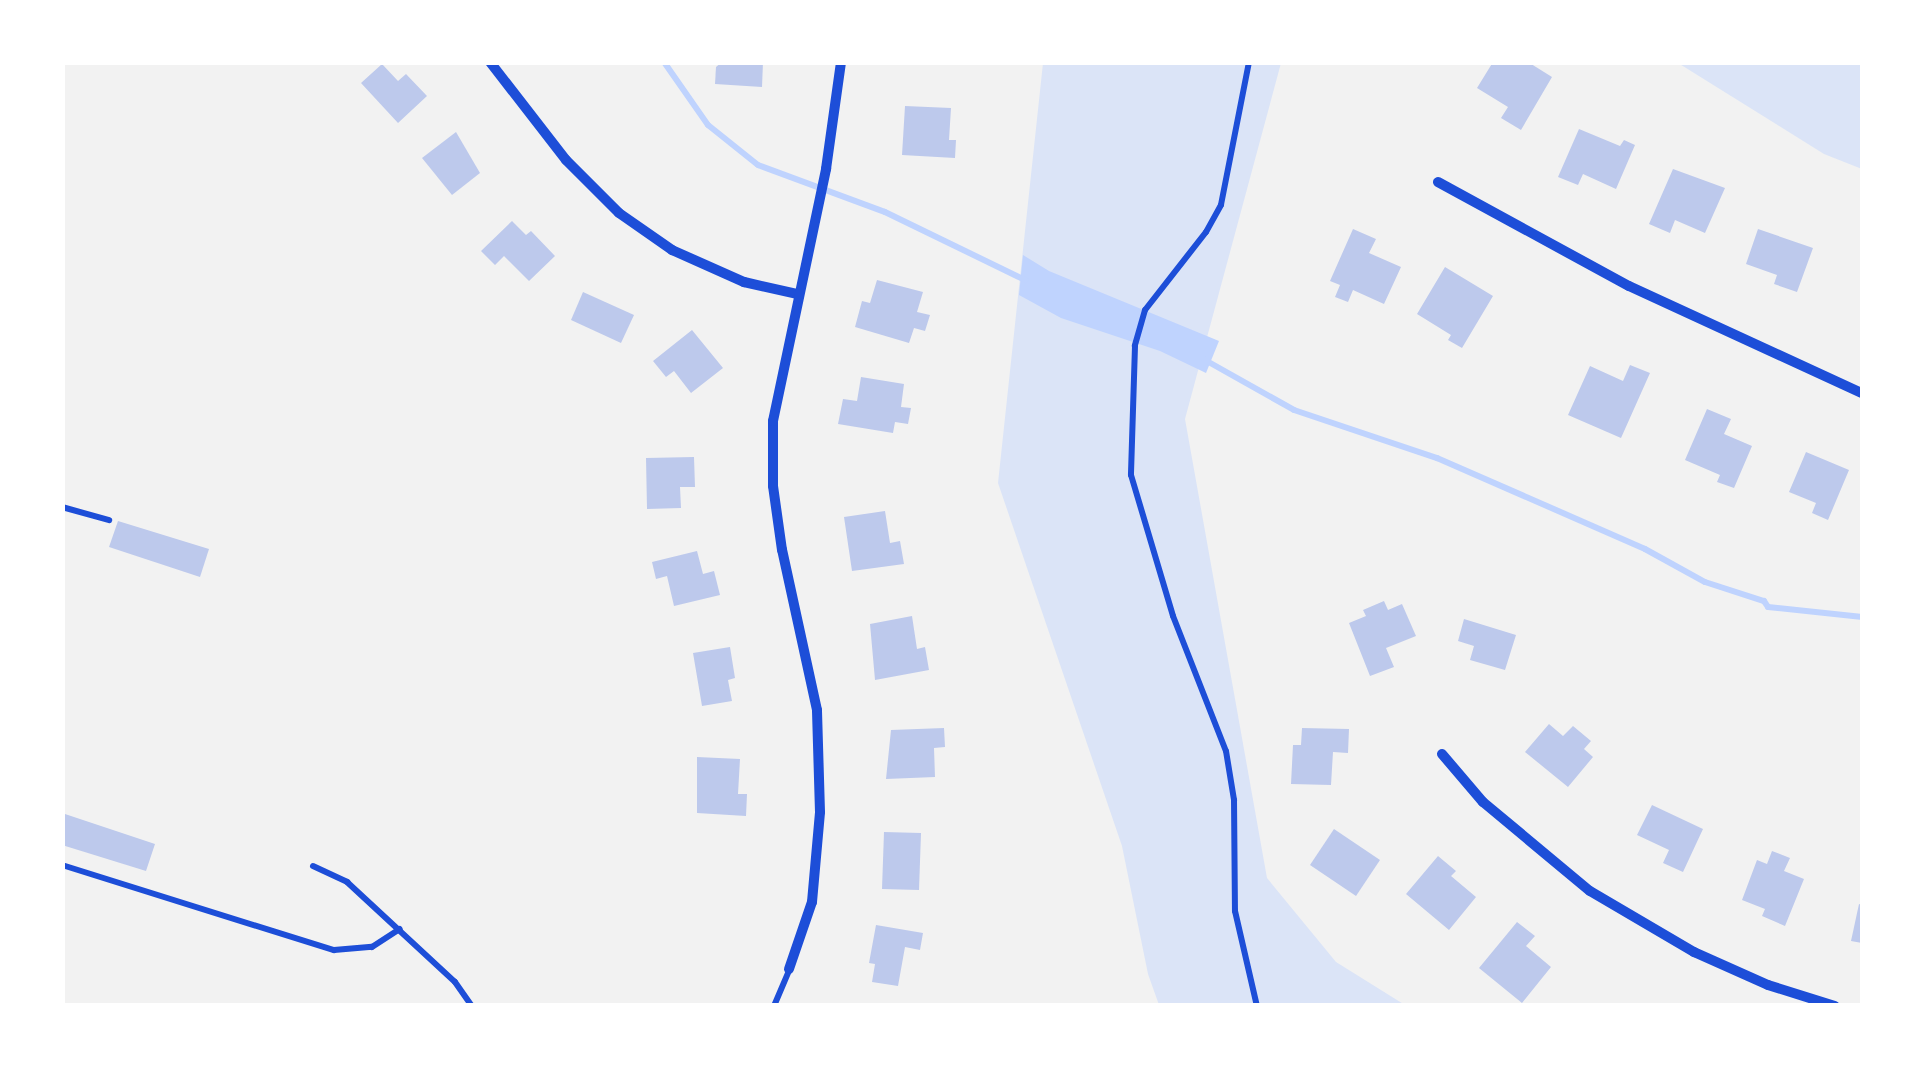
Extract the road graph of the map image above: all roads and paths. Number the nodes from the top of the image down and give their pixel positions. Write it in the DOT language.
graph roads {
  1 [pos="490,62"];
  2 [pos="841,62"];
  3 [pos="1249,62"];
  4 [pos="1438,182"];
  5 [pos="798,294"];
  6 [pos="1862,393"];
  7 [pos="62,507"];
  8 [pos="109,520"];
  9 [pos="1442,754"];
  10 [pos="62,866"];
  11 [pos="313,866"];
  12 [pos="400,929"];
  13 [pos="789,968"];
  14 [pos="472,1006"];
  15 [pos="774,1006"];
  16 [pos="1257,1006"];
  17 [pos="1834,1006"];
  1 -- 5 [label="street"];
  2 -- 5 [label="street"];
  3 -- 16 [label="lane"];
  4 -- 6 [label="street"];
  5 -- 13 [label="street"];
  7 -- 8 [label="lane"];
  9 -- 17 [label="street"];
  10 -- 12 [label="lane"];
  11 -- 12 [label="lane"];
  12 -- 14 [label="lane"];
  13 -- 15 [label="lane"];
}
